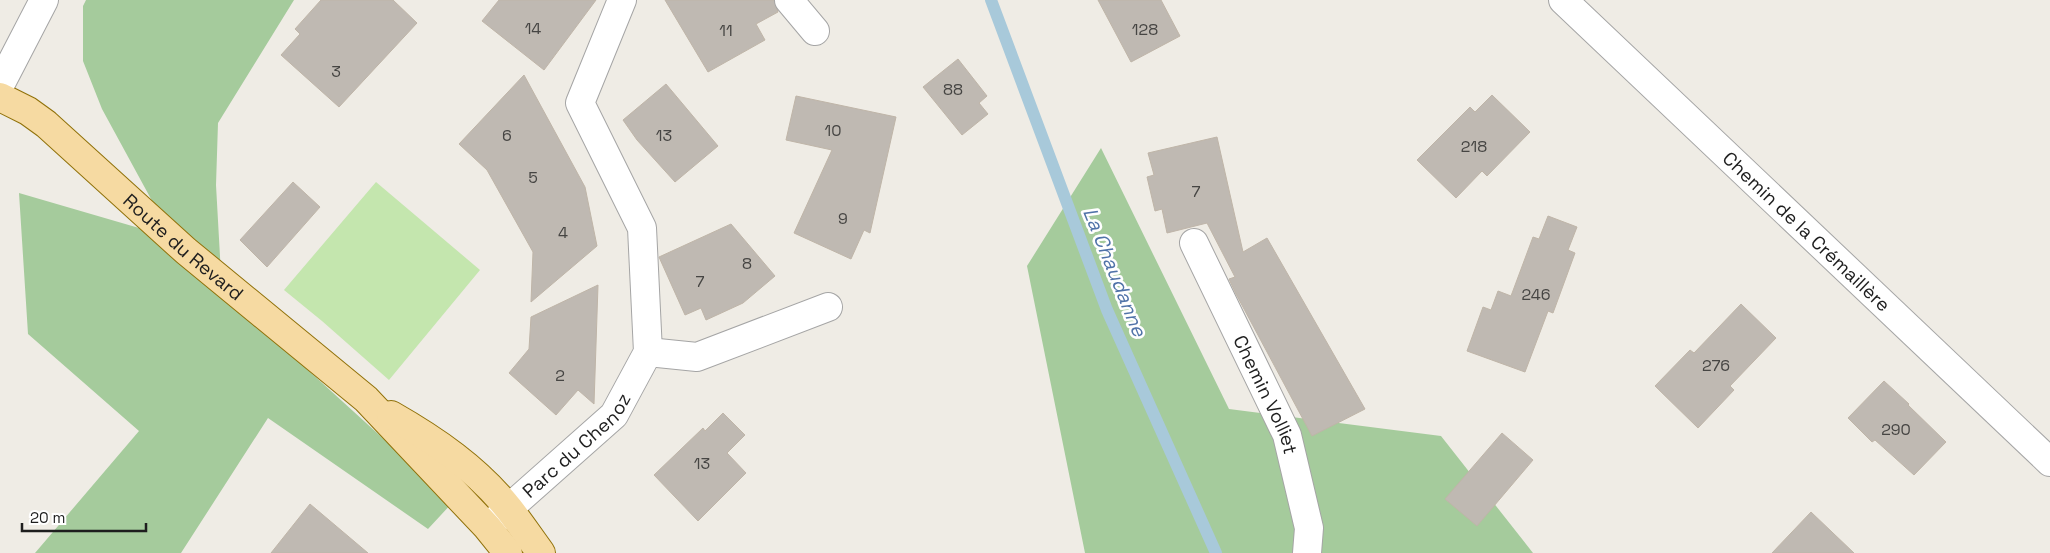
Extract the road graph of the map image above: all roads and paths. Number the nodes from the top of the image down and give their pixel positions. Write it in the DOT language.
graph roads {
  1 [pos="44,0"];
  2 [pos="622,0"];
  3 [pos="789,0"];
  4 [pos="1563,0"];
  5 [pos="815,31"];
  6 [pos="0,85"];
  7 [pos="0,97"];
  8 [pos="1194,242"];
  9 [pos="828,307"];
  10 [pos="648,352"];
  11 [pos="366,399"];
  12 [pos="2050,462"];
  13 [pos="508,508"];
  14 [pos="487,527"];
  15 [pos="508,553"];
  16 [pos="541,553"];
  17 [pos="1307,553"];
  1 -- 6 [label="street"];
  2 -- 10 [label="street"];
  3 -- 5 [label="street"];
  4 -- 12 [label="street, Chemin de la Crémaillère"];
  7 -- 11 [label="main road, Route du Revard"];
  8 -- 17 [label="street, Chemin Volliet"];
  9 -- 10 [label="street"];
  10 -- 13 [label="street, Parc du Chenoz"];
  11 -- 13 [label="main road, Route du Revard"];
  11 -- 14 [label="main road, Route du Revard"];
  13 -- 14 [label="street, Parc du Chenoz"];
  13 -- 16 [label="main road, Route du Revard"];
  14 -- 15 [label="main road, Route du Revard"];
}
